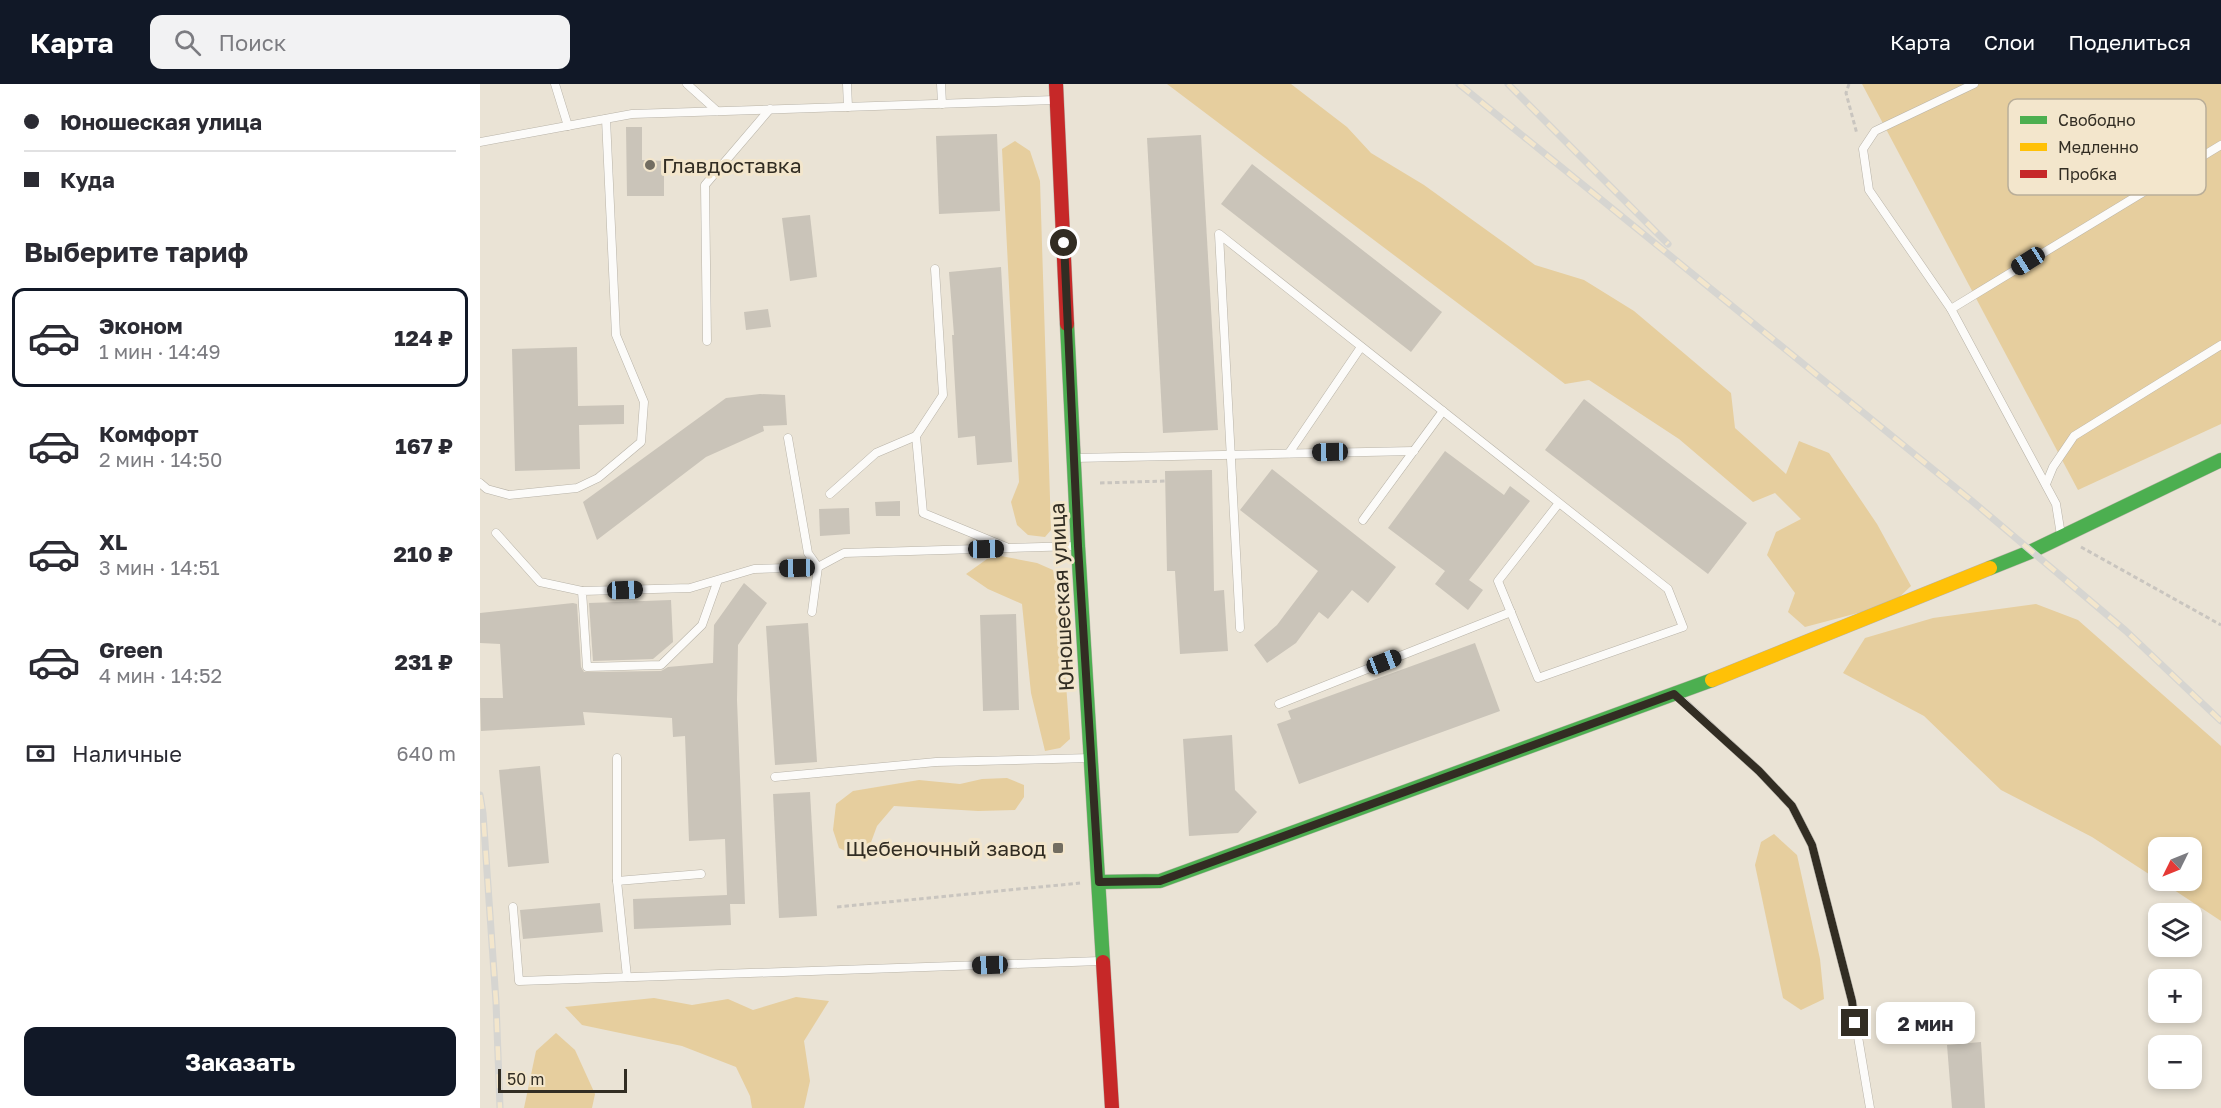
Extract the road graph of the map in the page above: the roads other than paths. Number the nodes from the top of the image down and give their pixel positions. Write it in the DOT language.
graph roads {
  1 [pos="555,84"];
  2 [pos="687,84"];
  3 [pos="848,84"];
  4 [pos="941,84"];
  5 [pos="1056,84"];
  6 [pos="1974,84"];
  7 [pos="1057,100"];
  8 [pos="942,104"];
  9 [pos="848,107"];
  10 [pos="770,109"];
  11 [pos="717,111"];
  12 [pos="606,119"];
  13 [pos="568,126"];
  14 [pos="480,142"];
  15 [pos="2221,145"];
  16 [pos="2206,154"];
  17 [pos="2139,195"];
  18 [pos="935,269"];
  19 [pos="1951,309"];
  20 [pos="707,341"];
  21 [pos="2221,345"];
  22 [pos="1361,347"];
  23 [pos="1443,411"];
  24 [pos="916,436"];
  25 [pos="788,438"];
  26 [pos="1414,451"];
  27 [pos="1289,453"];
  28 [pos="1231,454"];
  29 [pos="1074,458"];
  30 [pos="2221,460"];
  31 [pos="480,483"];
  32 [pos="2046,484"];
  33 [pos="830,494"];
  34 [pos="1559,504"];
  35 [pos="1363,520"];
  36 [pos="496,533"];
  37 [pos="2061,535"];
  38 [pos="1078,546"];
  39 [pos="1010,548"];
  40 [pos="818,567"];
  41 [pos="718,580"];
  42 [pos="582,591"];
  43 [pos="812,612"];
  44 [pos="1510,612"];
  45 [pos="1240,628"];
  46 [pos="1674,694"];
  47 [pos="1279,704"];
  48 [pos="617,758"];
  49 [pos="1091,758"];
  50 [pos="775,777"];
  51 [pos="702,874"];
  52 [pos="617,881"];
  53 [pos="1099,882"];
  54 [pos="513,907"];
  55 [pos="1103,961"];
  56 [pos="627,976"];
  57 [pos="1112,1108"];
  58 [pos="1870,1108"];
  1 -- 13 [label="lane"];
  2 -- 11 [label="lane"];
  3 -- 9 [label="lane"];
  4 -- 8 [label="lane"];
  5 -- 7 [label="street, Юношеская улица"];
  6 -- 19 [label="lane"];
  7 -- 8 [label="lane"];
  7 -- 29 [label="street, Юношеская улица"];
  8 -- 9 [label="lane"];
  9 -- 10 [label="lane"];
  10 -- 11 [label="lane"];
  10 -- 20 [label="lane"];
  11 -- 12 [label="lane"];
  12 -- 13 [label="lane"];
  12 -- 31 [label="lane"];
  13 -- 14 [label="lane"];
  15 -- 16 [label="lane"];
  17 -- 19 [label="lane"];
  18 -- 24 [label="lane"];
  19 -- 32 [label="lane"];
  21 -- 32 [label="lane"];
  22 -- 23 [label="lane"];
  22 -- 27 [label="lane"];
  22 -- 28 [label="lane"];
  23 -- 26 [label="lane"];
  23 -- 34 [label="lane"];
  24 -- 33 [label="lane"];
  24 -- 39 [label="lane"];
  25 -- 40 [label="lane"];
  26 -- 27 [label="lane"];
  26 -- 35 [label="lane"];
  27 -- 28 [label="lane"];
  28 -- 29 [label="lane"];
  28 -- 45 [label="lane"];
  29 -- 38 [label="street, Юношеская улица"];
  30 -- 37 [label="street"];
  32 -- 37 [label="lane"];
  34 -- 44 [label="lane"];
  34 -- 44 [label="lane"];
  36 -- 42 [label="lane"];
  37 -- 46 [label="street"];
  38 -- 39 [label="lane"];
  38 -- 49 [label="street, Юношеская улица"];
  39 -- 40 [label="lane"];
  40 -- 41 [label="lane"];
  40 -- 43 [label="lane"];
  41 -- 42 [label="lane"];
  41 -- 42 [label="lane"];
  44 -- 47 [label="lane"];
  46 -- 53 [label="street"];
  46 -- 58 [label="lane"];
  48 -- 52 [label="lane"];
  49 -- 50 [label="lane"];
  49 -- 53 [label="street, Юношеская улица"];
  51 -- 52 [label="lane"];
  52 -- 56 [label="lane"];
  53 -- 55 [label="street, Юношеская улица"];
  54 -- 56 [label="lane"];
  55 -- 56 [label="lane"];
  55 -- 57 [label="street, Юношеская улица"];
}
